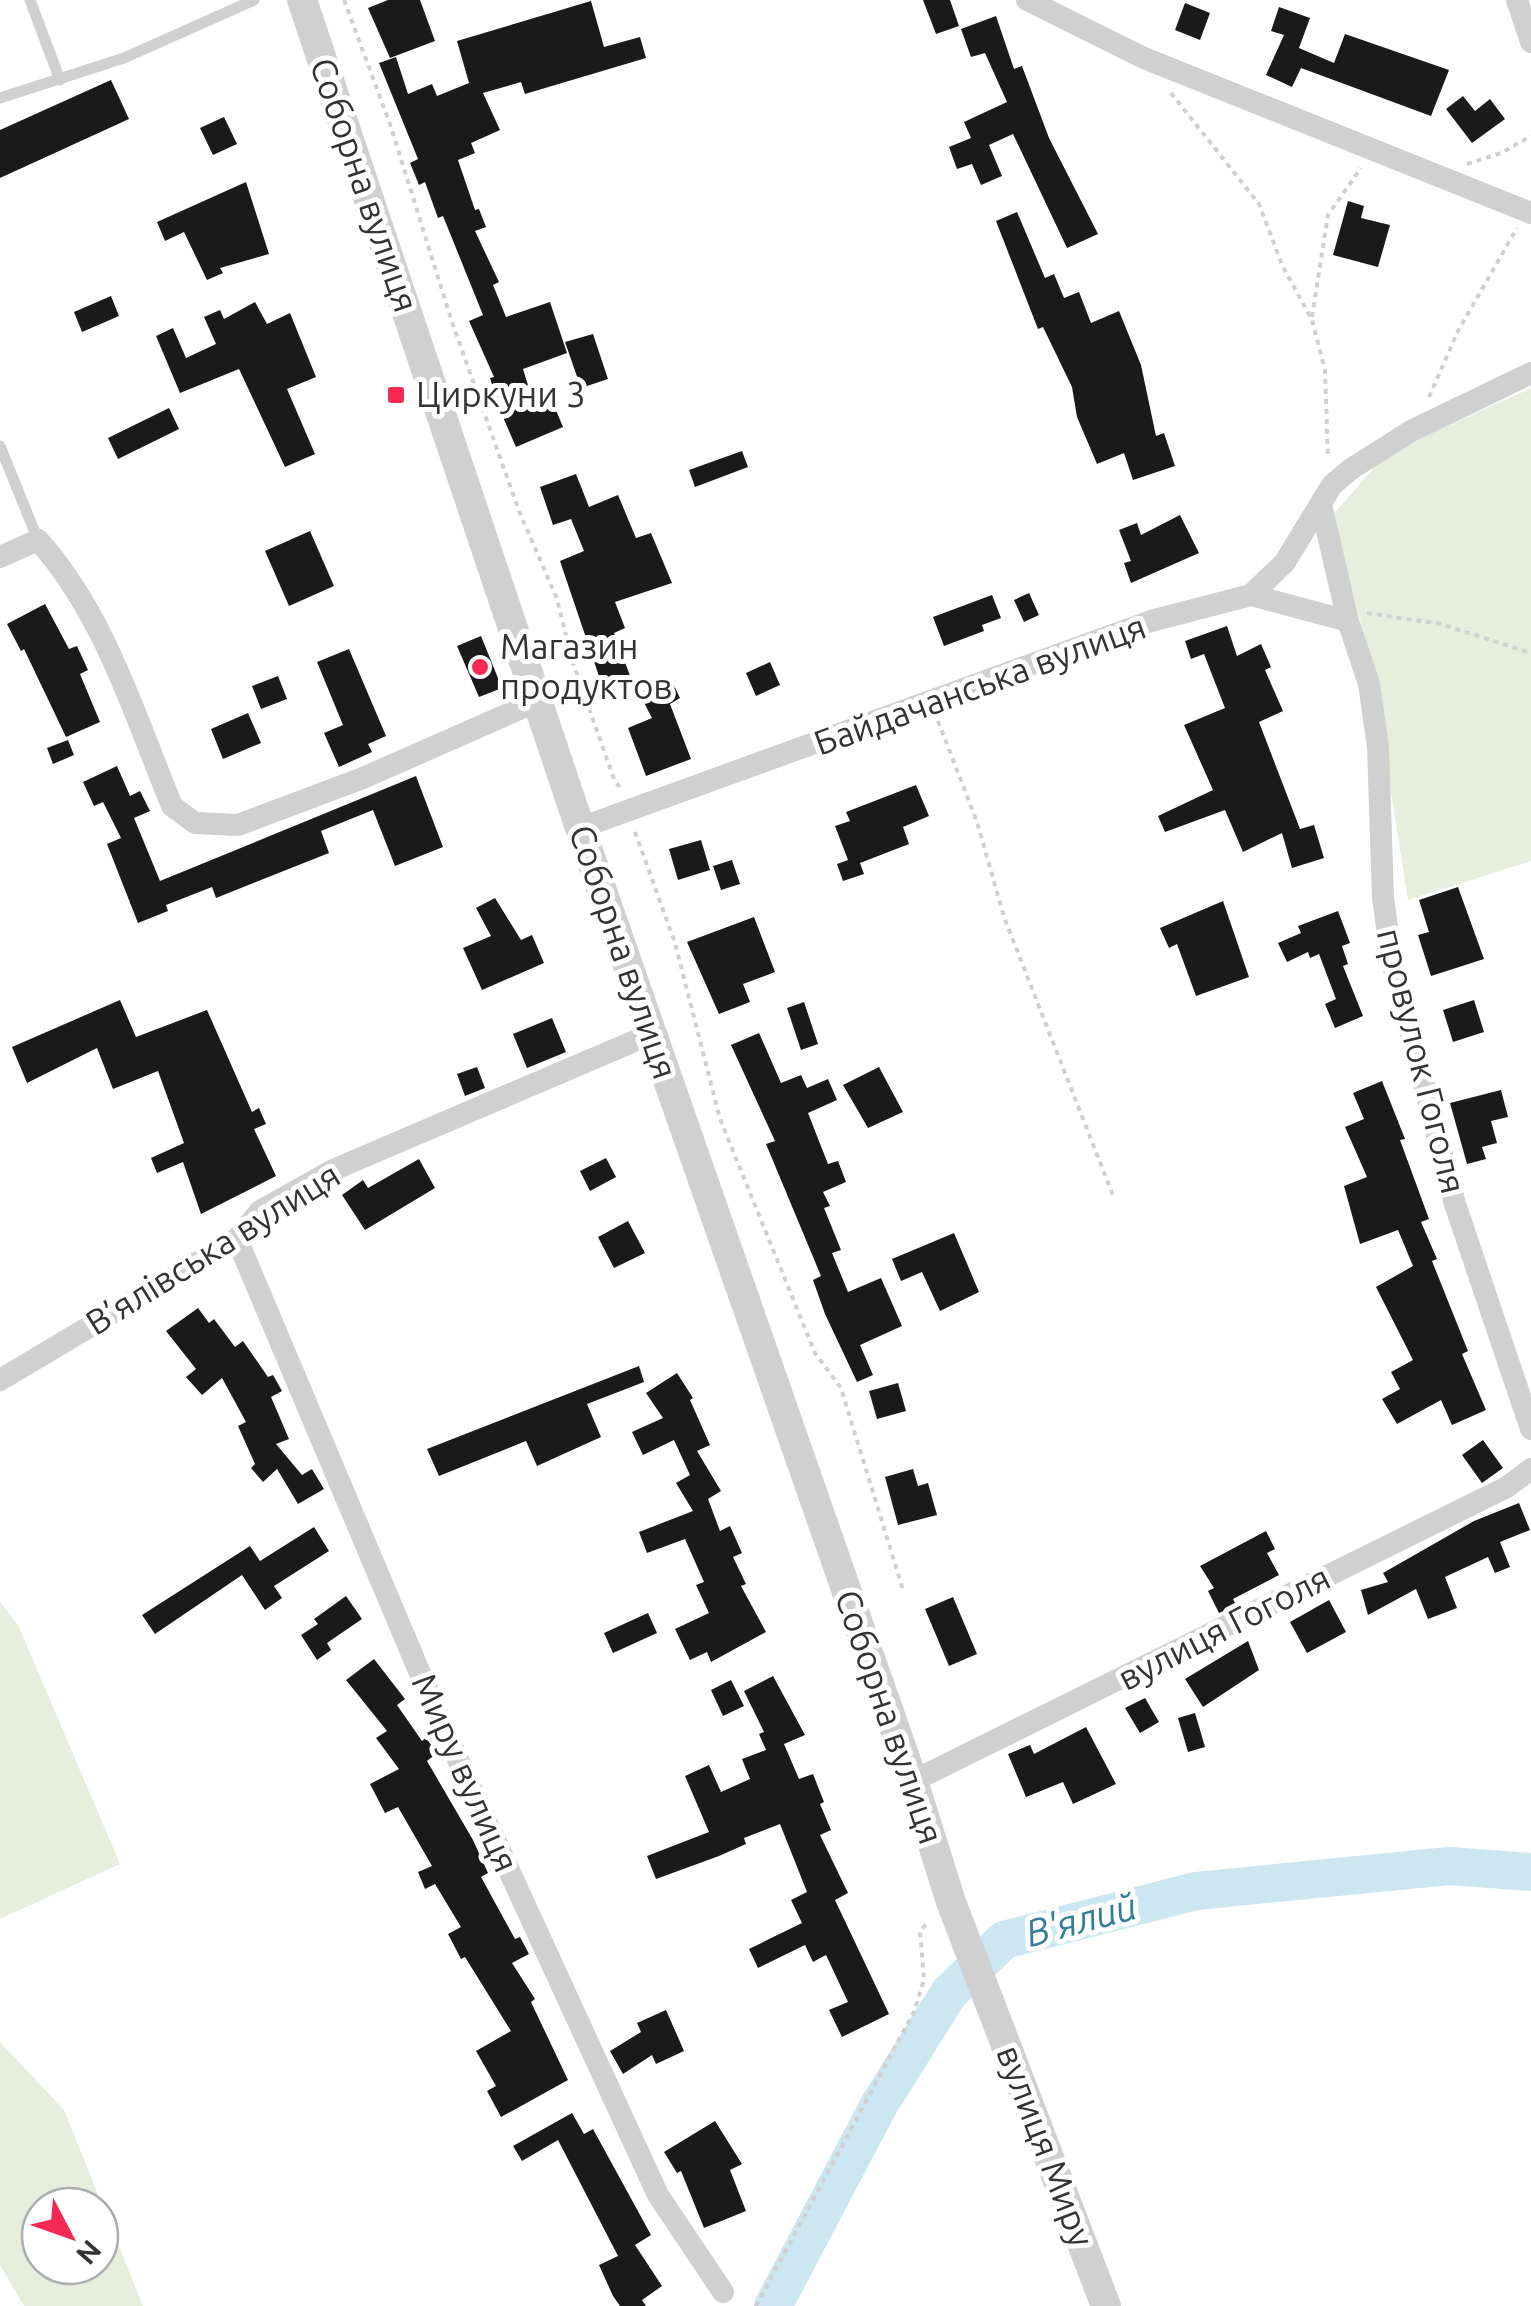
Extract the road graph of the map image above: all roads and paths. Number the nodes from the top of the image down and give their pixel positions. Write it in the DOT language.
graph roads {
  1 [pos="30,0"];
  2 [pos="254,0"];
  3 [pos="302,0"];
  4 [pos="344,0"];
  5 [pos="1027,0"];
  6 [pos="1517,0"];
  7 [pos="1531,42"];
  8 [pos="1144,58"];
  9 [pos="60,80"];
  10 [pos="0,98"];
  11 [pos="1531,136"];
  12 [pos="1370,150"];
  13 [pos="1438,177"];
  14 [pos="1530,212"];
  15 [pos="1312,320"];
  16 [pos="1531,373"];
  17 [pos="1411,432"];
  18 [pos="0,446"];
  19 [pos="1332,485"];
  20 [pos="1322,508"];
  21 [pos="38,540"];
  22 [pos="0,558"];
  23 [pos="1252,595"];
  24 [pos="1346,613"];
  25 [pos="1531,653"];
  26 [pos="540,700"];
  27 [pos="931,703"];
  28 [pos="635,810"];
  29 [pos="580,828"];
  30 [pos="651,1034"];
  31 [pos="1114,1198"];
  32 [pos="237,1239"];
  33 [pos="1508,1367"];
  34 [pos="1531,1377"];
  35 [pos="0,1380"];
  36 [pos="1531,1428"];
  37 [pos="1531,1469"];
  38 [pos="902,1590"];
  39 [pos="913,1781"];
  40 [pos="951,1902"];
  41 [pos="984,1986"];
  42 [pos="723,2292"];
  43 [pos="756,2306"];
  44 [pos="1106,2306"];
  1 -- 9 [label="lane"];
  2 -- 9 [label="lane"];
  3 -- 26 [label="street, Соборна вулиця"];
  4 -- 28 [label="path"];
  5 -- 8 [label="street"];
  6 -- 7 [label="street"];
  8 -- 12 [label="street"];
  8 -- 15 [label="path"];
  9 -- 10 [label="lane"];
  11 -- 13 [label="path"];
  12 -- 13 [label="street"];
  12 -- 15 [label="path"];
  13 -- 14 [label="street"];
  14 -- 17 [label="path"];
  15 -- 19 [label="path"];
  16 -- 17 [label="street"];
  17 -- 19 [label="street"];
  18 -- 21 [label="lane"];
  19 -- 20 [label="street"];
  20 -- 23 [label="street"];
  20 -- 24 [label="street, провулок Гоголя"];
  21 -- 22 [label="street"];
  21 -- 26 [label="street"];
  23 -- 24 [label="street"];
  23 -- 27 [label="street, Байдачанська вулиця"];
  24 -- 25 [label="path"];
  24 -- 33 [label="street, провулок Гоголя"];
  26 -- 29 [label="street, Соборна вулиця"];
  27 -- 28 [label="street, Байдачанська вулиця"];
  27 -- 31 [label="path"];
  28 -- 29 [label="street, Байдачанська вулиця"];
  28 -- 38 [label="path"];
  29 -- 30 [label="street, Соборна вулиця"];
  30 -- 32 [label="street, В’ялівська вулиця"];
  30 -- 39 [label="street, Соборна вулиця"];
  32 -- 35 [label="street, В’ялівська вулиця"];
  32 -- 42 [label="street, Миру вулиця"];
  33 -- 34 [label="street"];
  33 -- 36 [label="street, провулок Гоголя"];
  37 -- 39 [label="street, вулиця Гоголя"];
  39 -- 40 [label="street, Соборна вулиця"];
  40 -- 41 [label="street, Соборна вулиця"];
  40 -- 43 [label="path"];
  41 -- 44 [label="street, вулиця Миру"];
}
